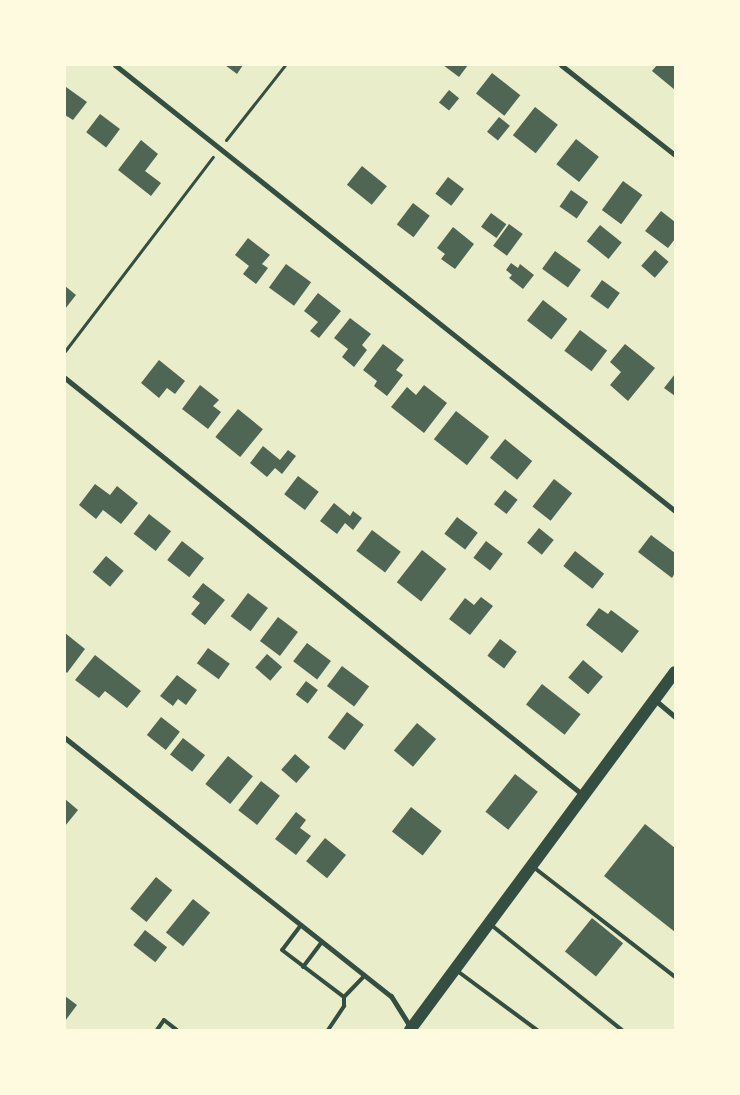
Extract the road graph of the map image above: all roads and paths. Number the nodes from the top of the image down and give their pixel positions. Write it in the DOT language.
graph roads {
  1 [pos="115,65"];
  2 [pos="285,65"];
  3 [pos="561,65"];
  4 [pos="220,148"];
  5 [pos="675,155"];
  6 [pos="65,351"];
  7 [pos="65,378"];
  8 [pos="675,511"];
  9 [pos="675,672"];
  10 [pos="654,700"];
  11 [pos="675,717"];
  12 [pos="65,738"];
  13 [pos="584,795"];
  14 [pos="531,866"];
  15 [pos="488,923"];
  16 [pos="301,925"];
  17 [pos="322,942"];
  18 [pos="303,967"];
  19 [pos="454,968"];
  20 [pos="365,975"];
  21 [pos="675,977"];
  22 [pos="344,997"];
  23 [pos="157,1030"];
  24 [pos="177,1030"];
  25 [pos="328,1030"];
  26 [pos="411,1030"];
  27 [pos="537,1030"];
  28 [pos="622,1030"];
  1 -- 4 [label="street"];
  2 -- 4 [label="path"];
  3 -- 5 [label="street"];
  4 -- 6 [label="path"];
  4 -- 8 [label="street"];
  7 -- 13 [label="street"];
  9 -- 10 [label="main road"];
  10 -- 11 [label="street"];
  10 -- 13 [label="main road"];
  12 -- 16 [label="street"];
  13 -- 14 [label="main road"];
  14 -- 15 [label="main road"];
  14 -- 21 [label="lane"];
  15 -- 19 [label="main road"];
  15 -- 28 [label="lane"];
  16 -- 17 [label="street"];
  16 -- 18 [label="lane"];
  17 -- 18 [label="lane"];
  17 -- 20 [label="street"];
  18 -- 22 [label="lane"];
  19 -- 26 [label="main road"];
  19 -- 27 [label="lane"];
  20 -- 22 [label="lane"];
  20 -- 26 [label="street"];
  22 -- 25 [label="lane"];
  23 -- 24 [label="lane"];
}
